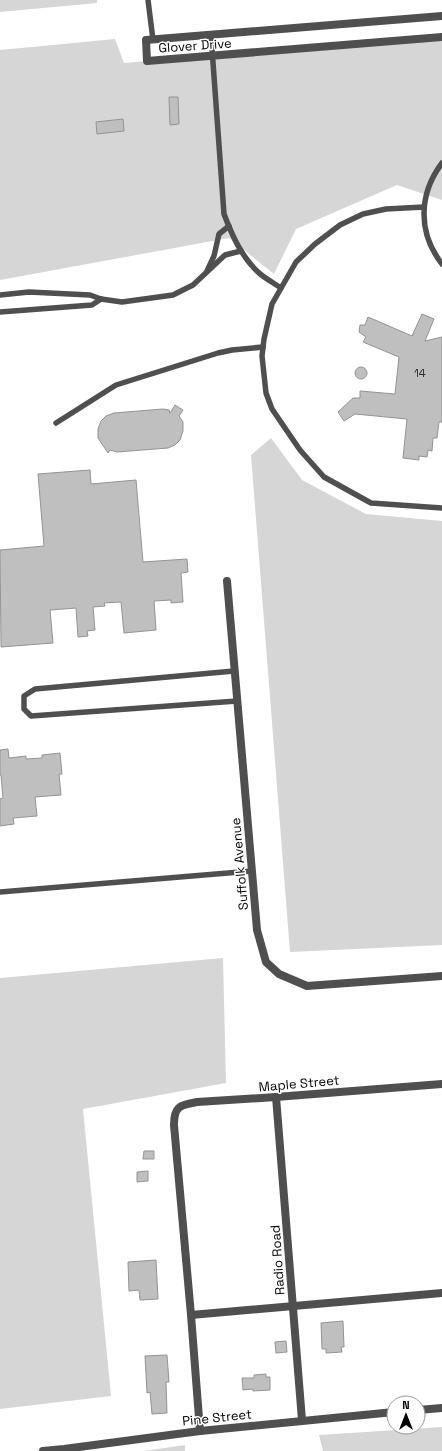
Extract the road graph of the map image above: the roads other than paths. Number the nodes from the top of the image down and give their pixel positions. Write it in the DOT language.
graph roads {
  1 [pos="148,0"];
  2 [pos="442,16"];
  3 [pos="211,35"];
  4 [pos="442,37"];
  5 [pos="153,40"];
  6 [pos="213,56"];
  7 [pos="442,163"];
  8 [pos="424,207"];
  9 [pos="229,226"];
  10 [pos="241,251"];
  11 [pos="442,264"];
  12 [pos="206,273"];
  13 [pos="281,288"];
  14 [pos="0,295"];
  15 [pos="101,299"];
  16 [pos="0,312"];
  17 [pos="263,347"];
  18 [pos="56,423"];
  19 [pos="442,508"];
  20 [pos="227,581"];
  21 [pos="234,670"];
  22 [pos="237,701"];
  23 [pos="252,871"];
  24 [pos="0,892"];
  25 [pos="442,976"];
  26 [pos="442,1084"];
  27 [pos="276,1098"];
  28 [pos="442,1293"];
  29 [pos="292,1306"];
  30 [pos="192,1315"];
  31 [pos="442,1408"];
  32 [pos="426,1409"];
  33 [pos="386,1413"];
  34 [pos="302,1420"];
  35 [pos="200,1431"];
  36 [pos="43,1451"];
  1 -- 5 [label="lane"];
  2 -- 3 [label="street, Glover Drive"];
  3 -- 5 [label="street, Glover Drive"];
  3 -- 6 [label="lane"];
  4 -- 6 [label="street, Glover Drive"];
  5 -- 6 [label="street, Glover Drive"];
  6 -- 9 [label="lane"];
  7 -- 8 [label="lane"];
  8 -- 11 [label="lane"];
  8 -- 13 [label="lane"];
  9 -- 10 [label="lane"];
  9 -- 12 [label="lane"];
  10 -- 12 [label="lane"];
  10 -- 13 [label="lane"];
  12 -- 15 [label="lane"];
  13 -- 17 [label="lane"];
  14 -- 15 [label="lane"];
  15 -- 16 [label="lane"];
  17 -- 18 [label="lane"];
  17 -- 19 [label="lane"];
  20 -- 21 [label="street, Suffolk Avenue"];
  21 -- 22 [label="street, Suffolk Avenue"];
  21 -- 22 [label="lane"];
  22 -- 23 [label="street, Suffolk Avenue"];
  23 -- 24 [label="lane"];
  23 -- 25 [label="street, Suffolk Avenue"];
  26 -- 27 [label="street, Maple Street"];
  27 -- 29 [label="street, Radio Road"];
  27 -- 30 [label="street, Maple Street"];
  28 -- 29 [label="street"];
  29 -- 30 [label="street"];
  29 -- 34 [label="street, Radio Road"];
  30 -- 35 [label="street"];
  31 -- 32 [label="street"];
  33 -- 34 [label="street, Pine Street"];
  34 -- 35 [label="street, Pine Street"];
  35 -- 36 [label="street, Pine Street"];
}
